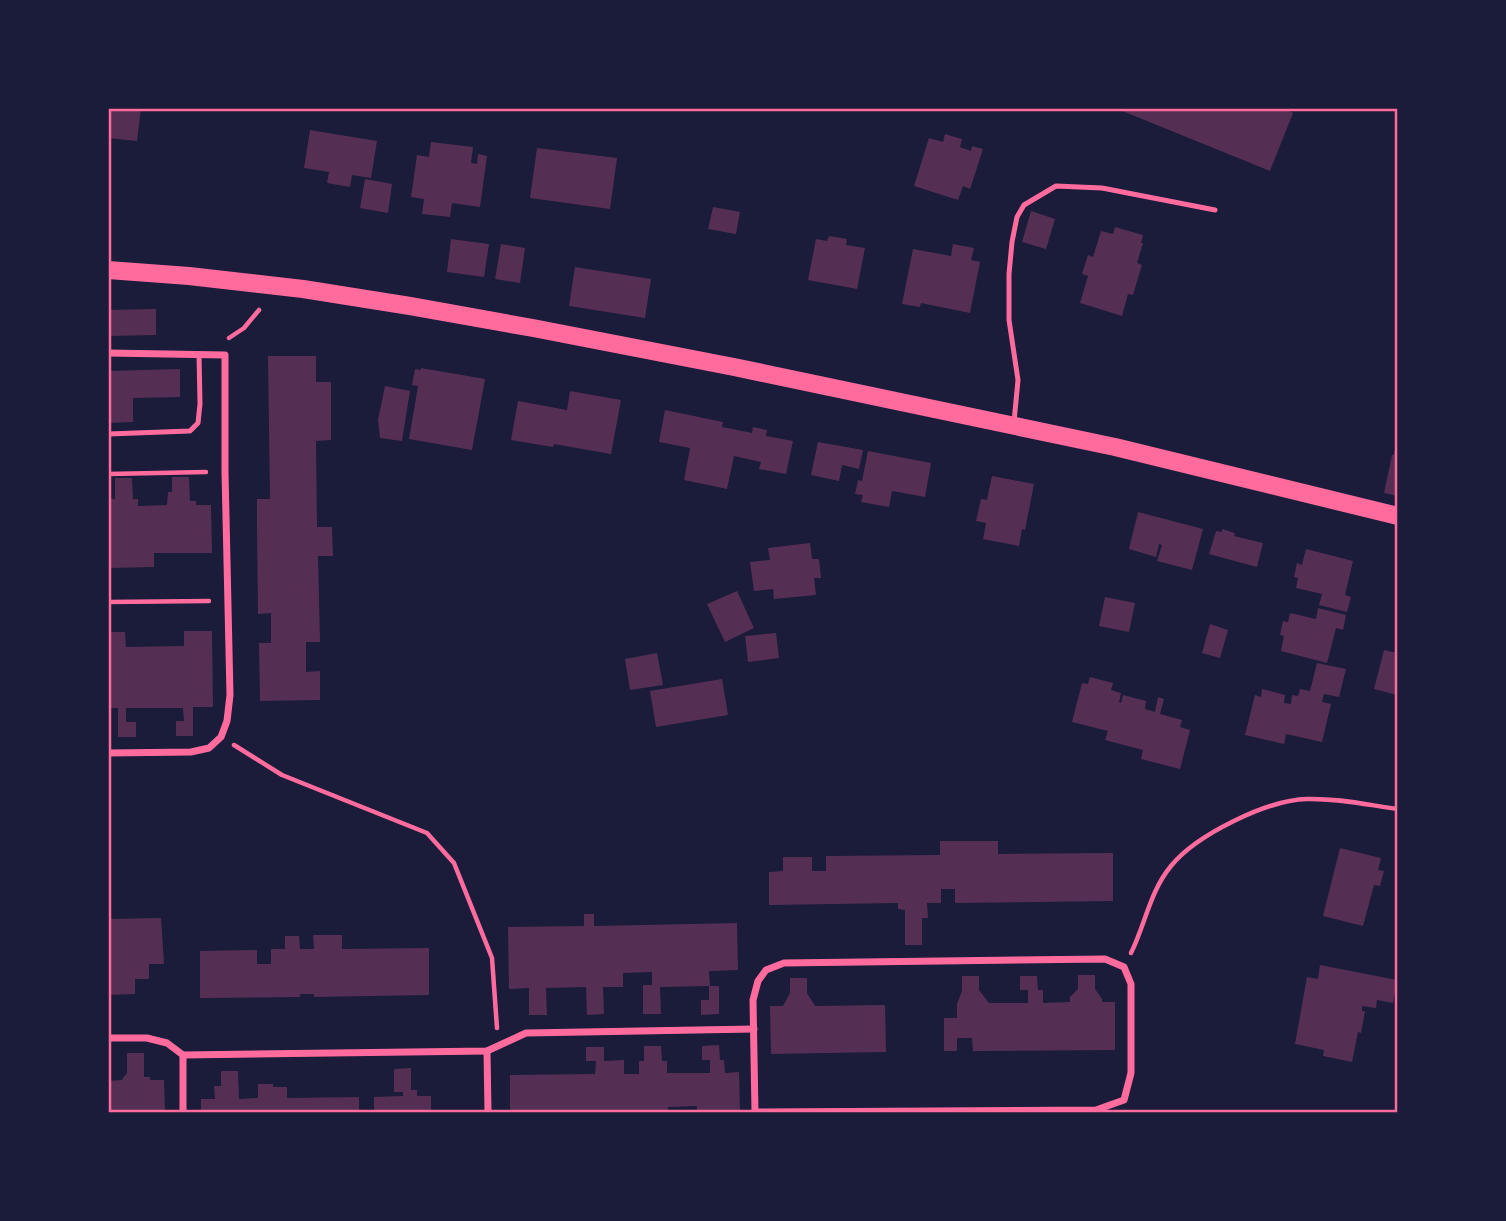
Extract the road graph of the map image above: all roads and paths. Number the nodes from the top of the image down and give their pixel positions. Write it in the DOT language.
graph roads {
  1 [pos="1215,210"];
  2 [pos="108,270"];
  3 [pos="248,309"];
  4 [pos="259,310"];
  5 [pos="272,312"];
  6 [pos="108,353"];
  7 [pos="199,354"];
  8 [pos="225,355"];
  9 [pos="1014,425"];
  10 [pos="108,435"];
  11 [pos="225,472"];
  12 [pos="108,474"];
  13 [pos="1398,516"];
  14 [pos="228,601"];
  15 [pos="108,602"];
  16 [pos="221,737"];
  17 [pos="108,753"];
  18 [pos="1398,809"];
  19 [pos="1124,967"];
  20 [pos="754,1029"];
  21 [pos="108,1038"];
  22 [pos="498,1045"];
  23 [pos="487,1051"];
  24 [pos="183,1055"];
  25 [pos="183,1112"];
  26 [pos="488,1112"];
  27 [pos="755,1112"];
  1 -- 9 [label="lane"];
  2 -- 9 [label="main road"];
  3 -- 4 [label="path"];
  4 -- 5 [label="path"];
  4 -- 8 [label="path"];
  6 -- 7 [label="street"];
  7 -- 8 [label="street"];
  7 -- 10 [label="lane"];
  8 -- 11 [label="street"];
  9 -- 13 [label="main road"];
  11 -- 12 [label="path"];
  11 -- 14 [label="street"];
  14 -- 15 [label="path"];
  14 -- 16 [label="street"];
  16 -- 17 [label="street"];
  16 -- 22 [label="path"];
  18 -- 19 [label="path"];
  19 -- 20 [label="street"];
  19 -- 27 [label="street"];
  20 -- 22 [label="street"];
  20 -- 27 [label="street"];
  21 -- 24 [label="street"];
  22 -- 23 [label="street"];
  23 -- 24 [label="street"];
  23 -- 26 [label="street"];
  24 -- 25 [label="street"];
}
